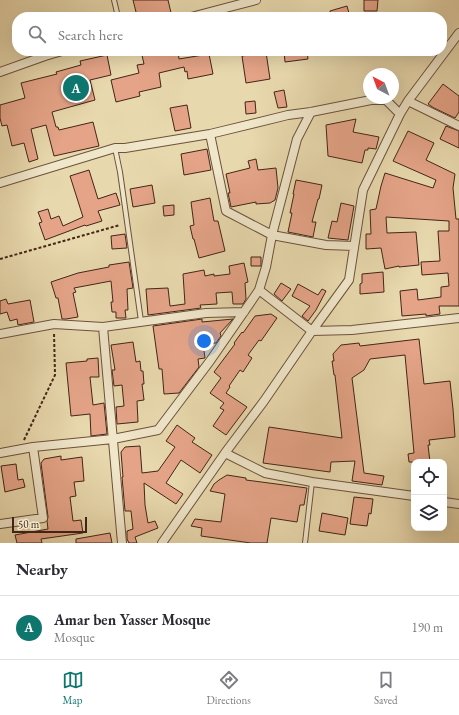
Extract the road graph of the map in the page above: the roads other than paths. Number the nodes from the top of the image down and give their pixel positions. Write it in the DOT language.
graph roads {
  1 [pos="114,0"];
  2 [pos="256,0"];
  3 [pos="117,12"];
  4 [pos="211,12"];
  5 [pos="459,33"];
  6 [pos="447,49"];
  7 [pos="46,56"];
  8 [pos="442,56"];
  9 [pos="0,72"];
  10 [pos="408,101"];
  11 [pos="311,112"];
  12 [pos="400,114"];
  13 [pos="459,126"];
  14 [pos="210,134"];
  15 [pos="115,148"];
  16 [pos="0,183"];
  17 [pos="272,234"];
  18 [pos="354,246"];
  19 [pos="259,290"];
  20 [pos="244,312"];
  21 [pos="459,318"];
  22 [pos="141,321"];
  23 [pos="103,327"];
  24 [pos="312,331"];
  25 [pos="0,334"];
  26 [pos="113,439"];
  27 [pos="33,447"];
  28 [pos="0,453"];
  29 [pos="225,453"];
  30 [pos="312,482"];
  31 [pos="411,496"];
  32 [pos="447,502"];
  33 [pos="459,504"];
  34 [pos="0,524"];
  35 [pos="122,543"];
  36 [pos="162,543"];
  37 [pos="305,543"];
  1 -- 3 [label="lane"];
  2 -- 4 [label="street"];
  5 -- 6 [label="street"];
  7 -- 9 [label="street"];
  8 -- 10 [label="street"];
  10 -- 12 [label="street"];
  10 -- 13 [label="street"];
  11 -- 12 [label="street"];
  11 -- 14 [label="street"];
  11 -- 17 [label="street"];
  12 -- 18 [label="street"];
  14 -- 15 [label="street"];
  14 -- 17 [label="street"];
  15 -- 16 [label="street"];
  15 -- 22 [label="lane"];
  17 -- 18 [label="street"];
  17 -- 19 [label="street"];
  18 -- 24 [label="street"];
  19 -- 20 [label="street"];
  19 -- 24 [label="street"];
  20 -- 22 [label="street"];
  20 -- 26 [label="street"];
  21 -- 24 [label="street"];
  22 -- 23 [label="street"];
  23 -- 25 [label="street"];
  23 -- 26 [label="street"];
  24 -- 29 [label="street"];
  26 -- 27 [label="street"];
  26 -- 35 [label="street"];
  27 -- 28 [label="street"];
  27 -- 34 [label="street"];
  29 -- 30 [label="street"];
  29 -- 36 [label="street"];
  30 -- 31 [label="street"];
  30 -- 37 [label="lane"];
  32 -- 33 [label="street"];
}
